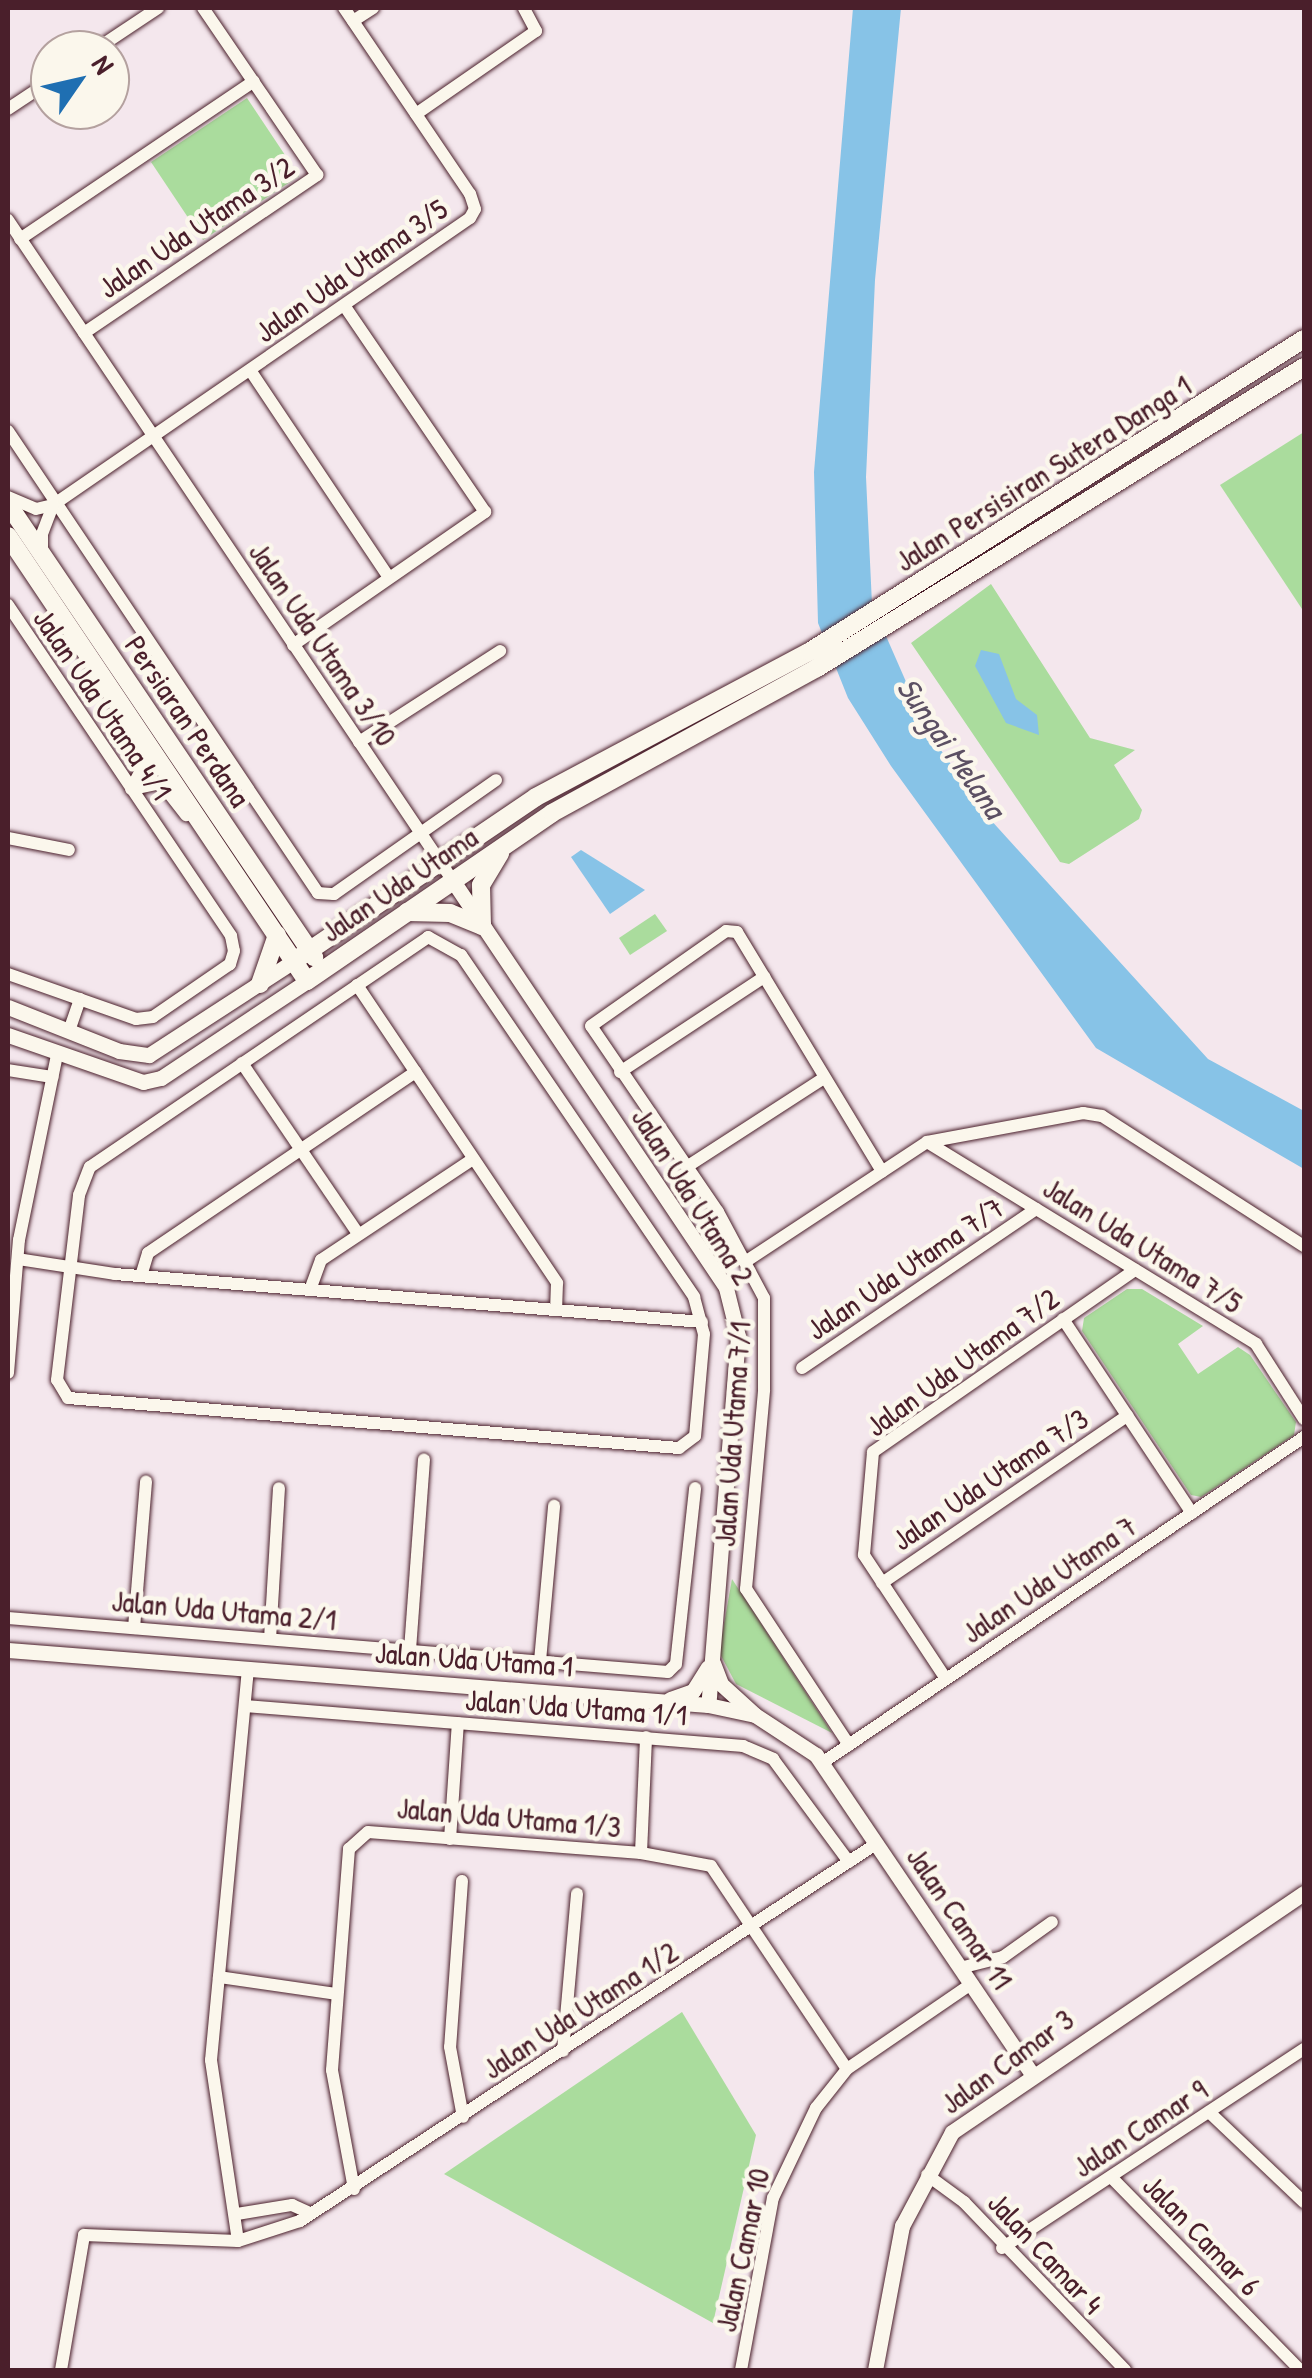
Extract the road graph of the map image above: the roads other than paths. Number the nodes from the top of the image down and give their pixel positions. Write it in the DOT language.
graph roads {
  1 [pos="158,8"];
  2 [pos="204,8"];
  3 [pos="344,8"];
  4 [pos="373,8"];
  5 [pos="524,8"];
  6 [pos="353,21"];
  7 [pos="125,30"];
  8 [pos="254,82"];
  9 [pos="30,94"];
  10 [pos="8,109"];
  11 [pos="416,114"];
  12 [pos="8,220"];
  13 [pos="20,240"];
  14 [pos="344,305"];
  15 [pos="84,333"];
  16 [pos="1304,339"];
  17 [pos="1304,367"];
  18 [pos="250,370"];
  19 [pos="8,431"];
  20 [pos="153,436"];
  21 [pos="8,500"];
  22 [pos="55,504"];
  23 [pos="8,536"];
  24 [pos="42,554"];
  25 [pos="389,578"];
  26 [pos="8,606"];
  27 [pos="888,613"];
  28 [pos="293,644"];
  29 [pos="500,651"];
  30 [pos="813,660"];
  31 [pos="106,683"];
  32 [pos="359,742"];
  33 [pos="496,780"];
  34 [pos="131,790"];
  35 [pos="421,833"];
  36 [pos="8,838"];
  37 [pos="214,843"];
  38 [pos="506,844"];
  39 [pos="69,850"];
  40 [pos="440,862"];
  41 [pos="453,881"];
  42 [pos="407,912"];
  43 [pos="482,926"];
  44 [pos="342,929"];
  45 [pos="285,931"];
  46 [pos="302,956"];
  47 [pos="8,974"];
  48 [pos="315,975"];
  49 [pos="764,977"];
  50 [pos="260,984"];
  51 [pos="357,985"];
  52 [pos="80,1000"];
  53 [pos="8,1007"];
  54 [pos="69,1031"];
  55 [pos="8,1035"];
  56 [pos="56,1055"];
  57 [pos="242,1063"];
  58 [pos="8,1070"];
  59 [pos="415,1072"];
  60 [pos="620,1072"];
  61 [pos="52,1077"];
  62 [pos="824,1078"];
  63 [pos="927,1142"];
  64 [pos="301,1149"];
  65 [pos="474,1159"];
  66 [pos="688,1166"];
  67 [pos="882,1171"];
  68 [pos="1036,1209"];
  69 [pos="358,1234"];
  70 [pos="1304,1246"];
  71 [pos="18,1259"];
  72 [pos="748,1260"];
  73 [pos="70,1267"];
  74 [pos="1135,1270"];
  75 [pos="141,1276"];
  76 [pos="310,1290"];
  77 [pos="556,1309"];
  78 [pos="1063,1320"];
  79 [pos="702,1322"];
  80 [pos="802,1368"];
  81 [pos="8,1373"];
  82 [pos="1127,1416"];
  83 [pos="1304,1419"];
  84 [pos="1304,1437"];
  85 [pos="424,1460"];
  86 [pos="146,1481"];
  87 [pos="279,1488"];
  88 [pos="695,1488"];
  89 [pos="554,1506"];
  90 [pos="1192,1513"];
  91 [pos="882,1583"];
  92 [pos="8,1618"];
  93 [pos="134,1628"];
  94 [pos="270,1639"];
  95 [pos="8,1650"];
  96 [pos="410,1650"];
  97 [pos="712,1659"];
  98 [pos="540,1661"];
  99 [pos="248,1669"];
  100 [pos="946,1679"];
  101 [pos="662,1702"];
  102 [pos="708,1705"];
  103 [pos="245,1706"];
  104 [pos="755,1715"];
  105 [pos="458,1723"];
  106 [pos="646,1737"];
  107 [pos="849,1745"];
  108 [pos="822,1763"];
  109 [pos="450,1840"];
  110 [pos="876,1844"];
  111 [pos="641,1853"];
  112 [pos="849,1862"];
  113 [pos="462,1881"];
  114 [pos="1304,1893"];
  115 [pos="577,1894"];
  116 [pos="1052,1922"];
  117 [pos="752,1926"];
  118 [pos="960,1968"];
  119 [pos="219,1977"];
  120 [pos="971,1984"];
  121 [pos="337,1994"];
  122 [pos="1304,2049"];
  123 [pos="564,2051"];
  124 [pos="847,2070"];
  125 [pos="1031,2073"];
  126 [pos="1209,2112"];
  127 [pos="463,2117"];
  128 [pos="927,2175"];
  129 [pos="1111,2176"];
  130 [pos="354,2190"];
  131 [pos="1304,2202"];
  132 [pos="308,2212"];
  133 [pos="236,2214"];
  134 [pos="238,2242"];
  135 [pos="1002,2248"];
  136 [pos="61,2370"];
  137 [pos="742,2370"];
  138 [pos="874,2370"];
  139 [pos="1125,2370"];
  140 [pos="1300,2370"];
  1 -- 7 [label="street"];
  2 -- 8 [label="street, Jalan Uda Utama 3/2"];
  3 -- 6 [label="street, Jalan Uda Utama 3/5"];
  4 -- 6 [label="street"];
  5 -- 11 [label="street"];
  6 -- 11 [label="street, Jalan Uda Utama 3/5"];
  8 -- 13 [label="street"];
  8 -- 15 [label="street, Jalan Uda Utama 3/2"];
  9 -- 10 [label="street"];
  11 -- 14 [label="street, Jalan Uda Utama 3/5"];
  12 -- 13 [label="street, Jalan Uda Utama 3/10"];
  13 -- 15 [label="street, Jalan Uda Utama 3/10"];
  14 -- 18 [label="street, Jalan Uda Utama 3/5"];
  14 -- 25 [label="street"];
  15 -- 20 [label="street, Jalan Uda Utama 3/10"];
  16 -- 27 [label="main road, Jalan Persisiran Sutera Danga 1"];
  17 -- 27 [label="main road, Jalan Persisiran Sutera Danga 1"];
  18 -- 20 [label="street, Jalan Uda Utama 3/5"];
  18 -- 25 [label="street"];
  19 -- 22 [label="street"];
  20 -- 22 [label="street, Jalan Uda Utama 3/5"];
  20 -- 28 [label="street, Jalan Uda Utama 3/10"];
  21 -- 22 [label="street"];
  21 -- 24 [label="main road, Persiaran Perdana"];
  22 -- 24 [label="street"];
  22 -- 35 [label="street"];
  23 -- 31 [label="main road, Persiaran Perdana"];
  24 -- 45 [label="main road, Persiaran Perdana"];
  25 -- 28 [label="street"];
  26 -- 34 [label="street, Jalan Uda Utama 4/1"];
  27 -- 30 [label="main road, Jalan Persisiran Sutera Danga 1"];
  28 -- 32 [label="street, Jalan Uda Utama 3/10"];
  29 -- 32 [label="street"];
  30 -- 38 [label="main road, Jalan Uda Utama"];
  30 -- 40 [label="main road, Jalan Uda Utama"];
  31 -- 34 [label="street"];
  31 -- 37 [label="main road, Persiaran Perdana"];
  32 -- 35 [label="street, Jalan Uda Utama 3/10"];
  33 -- 35 [label="street"];
  34 -- 37 [label="street"];
  34 -- 52 [label="street, Jalan Uda Utama 4/1"];
  35 -- 40 [label="street, Jalan Uda Utama 3/10"];
  36 -- 39 [label="street"];
  37 -- 45 [label="main road, Persiaran Perdana"];
  38 -- 41 [label="main road, Jalan Uda Utama"];
  38 -- 43 [label="main road"];
  40 -- 41 [label="street, Jalan Uda Utama 3/10"];
  40 -- 44 [label="main road, Jalan Uda Utama"];
  41 -- 42 [label="main road, Jalan Uda Utama"];
  41 -- 43 [label="street, Jalan Uda Utama 2"];
  42 -- 43 [label="main road"];
  42 -- 48 [label="main road, Jalan Uda Utama"];
  43 -- 97 [label="street, Jalan Uda Utama 2"];
  44 -- 45 [label="main road"];
  44 -- 46 [label="main road, Jalan Uda Utama"];
  45 -- 46 [label="main road, Persiaran Perdana"];
  45 -- 50 [label="main road"];
  46 -- 48 [label="main road, Persiaran Perdana"];
  46 -- 50 [label="street, Jalan Uda Utama"];
  47 -- 52 [label="street"];
  48 -- 56 [label="street, Jalan Uda Utama"];
  49 -- 60 [label="street"];
  49 -- 60 [label="street, Jalan Uda Utama 7/1"];
  49 -- 62 [label="street"];
  50 -- 54 [label="street, Jalan Uda Utama"];
  51 -- 57 [label="street"];
  51 -- 59 [label="street"];
  51 -- 79 [label="street"];
  52 -- 54 [label="street"];
  53 -- 54 [label="street, Jalan Uda Utama"];
  55 -- 56 [label="street, Jalan Uda Utama"];
  56 -- 61 [label="street"];
  57 -- 64 [label="street"];
  57 -- 73 [label="street"];
  58 -- 61 [label="street"];
  59 -- 64 [label="street"];
  59 -- 65 [label="street"];
  60 -- 66 [label="street, Jalan Uda Utama 7/1"];
  61 -- 71 [label="street"];
  62 -- 66 [label="street"];
  62 -- 67 [label="street"];
  63 -- 67 [label="street"];
  63 -- 68 [label="street, Jalan Uda Utama 7/5"];
  63 -- 70 [label="street"];
  64 -- 69 [label="street"];
  64 -- 75 [label="street"];
  65 -- 69 [label="street"];
  65 -- 77 [label="street"];
  66 -- 72 [label="street, Jalan Uda Utama 7/1"];
  67 -- 72 [label="street"];
  68 -- 74 [label="street, Jalan Uda Utama 7/5"];
  68 -- 80 [label="street, Jalan Uda Utama 7/7"];
  69 -- 76 [label="street"];
  71 -- 73 [label="street"];
  71 -- 81 [label="street"];
  72 -- 107 [label="street, Jalan Uda Utama 7/1"];
  73 -- 75 [label="street"];
  73 -- 79 [label="street"];
  74 -- 78 [label="street, Jalan Uda Utama 7/2"];
  74 -- 83 [label="street, Jalan Uda Utama 7/5"];
  75 -- 76 [label="street"];
  76 -- 77 [label="street"];
  77 -- 79 [label="street"];
  78 -- 82 [label="street"];
  78 -- 91 [label="street, Jalan Uda Utama 7/2"];
  82 -- 90 [label="street"];
  82 -- 91 [label="street, Jalan Uda Utama 7/3"];
  84 -- 90 [label="street, Jalan Uda Utama 7"];
  85 -- 96 [label="street"];
  86 -- 93 [label="street"];
  87 -- 94 [label="street"];
  88 -- 98 [label="street, Jalan Uda Utama 2/1"];
  89 -- 98 [label="street"];
  90 -- 100 [label="street, Jalan Uda Utama 7"];
  91 -- 100 [label="street, Jalan Uda Utama 7/2"];
  92 -- 93 [label="street, Jalan Uda Utama 2/1"];
  93 -- 94 [label="street, Jalan Uda Utama 2/1"];
  94 -- 96 [label="street, Jalan Uda Utama 2/1"];
  95 -- 99 [label="street, Jalan Uda Utama 1"];
  96 -- 98 [label="street, Jalan Uda Utama 2/1"];
  97 -- 101 [label="street"];
  97 -- 102 [label="street, Jalan Uda Utama 2"];
  97 -- 104 [label="street"];
  99 -- 101 [label="street, Jalan Uda Utama 1"];
  99 -- 103 [label="street"];
  100 -- 107 [label="street, Jalan Uda Utama 7"];
  101 -- 102 [label="street, Jalan Uda Utama 1"];
  102 -- 104 [label="street, Jalan Uda Utama 1"];
  103 -- 105 [label="street, Jalan Uda Utama 1/1"];
  103 -- 119 [label="street"];
  104 -- 108 [label="street, Jalan Uda Utama 1"];
  105 -- 106 [label="street, Jalan Uda Utama 1/1"];
  105 -- 109 [label="street"];
  106 -- 111 [label="street"];
  106 -- 112 [label="street, Jalan Uda Utama 1/1"];
  107 -- 108 [label="street, Jalan Uda Utama 7"];
  108 -- 110 [label="street, Jalan Uda Utama 1"];
  109 -- 111 [label="street, Jalan Uda Utama 1/3"];
  109 -- 121 [label="street, Jalan Uda Utama 1/3"];
  110 -- 112 [label="street, Jalan Uda Utama 1/2"];
  110 -- 118 [label="street, Jalan Camar 11"];
  111 -- 117 [label="street, Jalan Uda Utama 1/3"];
  112 -- 117 [label="street, Jalan Uda Utama 1/2"];
  113 -- 127 [label="street"];
  114 -- 125 [label="street, Jalan Camar 3"];
  115 -- 123 [label="street"];
  116 -- 118 [label="street"];
  117 -- 123 [label="street, Jalan Uda Utama 1/2"];
  117 -- 124 [label="street, Jalan Uda Utama 1/3"];
  118 -- 120 [label="street, Jalan Camar 11"];
  119 -- 121 [label="street"];
  119 -- 133 [label="street"];
  120 -- 124 [label="street, Jalan Camar 10"];
  120 -- 125 [label="street, Jalan Camar 11"];
  121 -- 130 [label="street, Jalan Uda Utama 1/3"];
  122 -- 126 [label="street, Jalan Camar 9"];
  123 -- 127 [label="street, Jalan Uda Utama 1/2"];
  124 -- 137 [label="street, Jalan Camar 10"];
  125 -- 128 [label="street, Jalan Camar 3"];
  126 -- 129 [label="street, Jalan Camar 9"];
  126 -- 131 [label="street"];
  127 -- 130 [label="street, Jalan Uda Utama 1/2"];
  128 -- 135 [label="street, Jalan Camar 4"];
  128 -- 138 [label="street, Jalan Camar 3"];
  129 -- 135 [label="street, Jalan Camar 9"];
  129 -- 140 [label="street, Jalan Camar 6"];
  130 -- 132 [label="street, Jalan Uda Utama 1/2"];
  132 -- 133 [label="street, Jalan Uda Utama 1/2"];
  132 -- 134 [label="street, Jalan Uda Utama 1/2"];
  133 -- 134 [label="street"];
  134 -- 136 [label="street"];
  135 -- 139 [label="street, Jalan Camar 4"];
}
